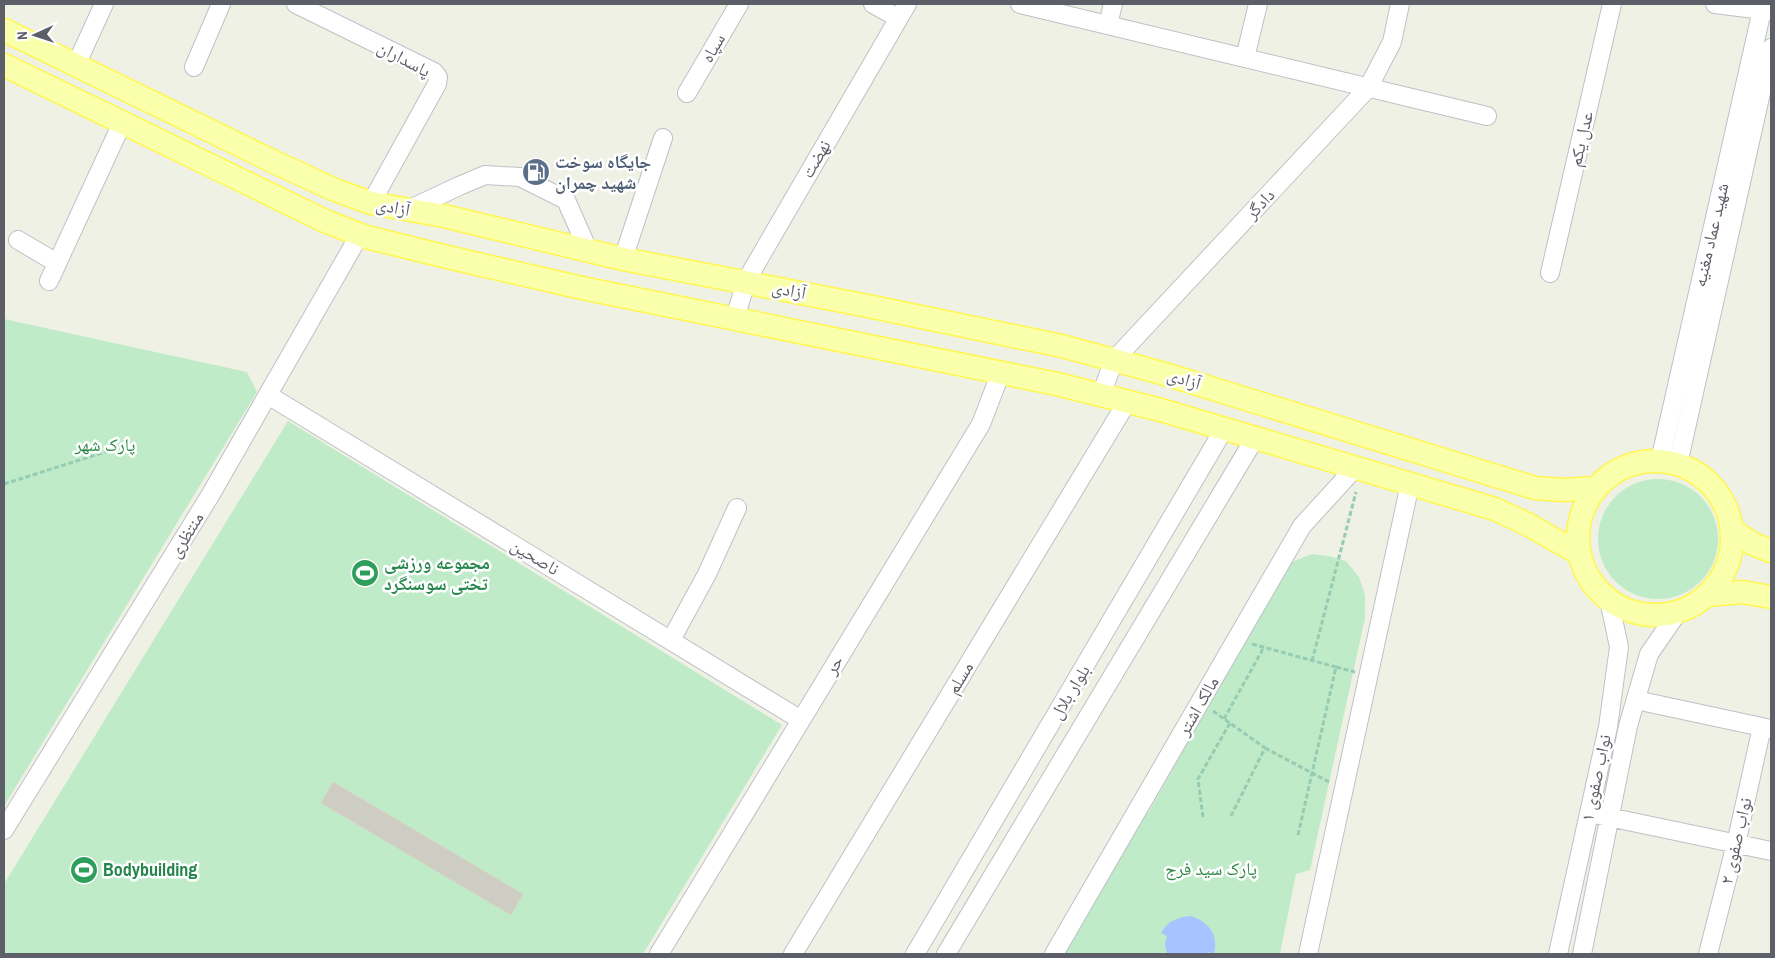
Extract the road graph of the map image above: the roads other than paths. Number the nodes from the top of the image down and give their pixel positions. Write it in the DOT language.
graph roads {
  1 [pos="104,4"];
  2 [pos="221,4"];
  3 [pos="296,4"];
  4 [pos="739,4"];
  5 [pos="873,4"];
  6 [pos="1020,4"];
  7 [pos="1113,4"];
  8 [pos="1258,4"];
  9 [pos="1400,4"];
  10 [pos="1612,4"];
  11 [pos="1715,4"];
  12 [pos="902,11"];
  13 [pos="1767,11"];
  14 [pos="1108,25"];
  15 [pos="4,30"];
  16 [pos="1771,48"];
  17 [pos="1245,58"];
  18 [pos="4,65"];
  19 [pos="76,65"];
  20 [pos="194,67"];
  21 [pos="1368,88"];
  22 [pos="686,93"];
  23 [pos="1766,100"];
  24 [pos="1487,116"];
  25 [pos="122,123"];
  26 [pos="663,138"];
  27 [pos="371,203"];
  28 [pos="408,210"];
  29 [pos="360,234"];
  30 [pos="18,240"];
  31 [pos="588,250"];
  32 [pos="623,259"];
  33 [pos="57,263"];
  34 [pos="1550,273"];
  35 [pos="49,281"];
  36 [pos="746,282"];
  37 [pos="735,319"];
  38 [pos="1114,360"];
  39 [pos="1001,372"];
  40 [pos="268,395"];
  41 [pos="1101,395"];
  42 [pos="1127,402"];
  43 [pos="1224,429"];
  44 [pos="1255,438"];
  45 [pos="1669,462"];
  46 [pos="1359,468"];
  47 [pos="1410,484"];
  48 [pos="1596,488"];
  49 [pos="737,508"];
  50 [pos="1732,530"];
  51 [pos="1771,551"];
  52 [pos="1580,554"];
  53 [pos="1707,595"];
  54 [pos="1771,597"];
  55 [pos="1609,600"];
  56 [pos="1678,612"];
  57 [pos="671,640"];
  58 [pos="1636,700"];
  59 [pos="801,720"];
  60 [pos="1766,728"];
  61 [pos="1589,812"];
  62 [pos="1610,817"];
  63 [pos="4,830"];
  64 [pos="1736,844"];
  65 [pos="1771,851"];
  66 [pos="662,953"];
  67 [pos="792,954"];
  68 [pos="915,954"];
  69 [pos="946,954"];
  70 [pos="1054,954"];
  71 [pos="1308,954"];
  72 [pos="1558,954"];
  73 [pos="1582,954"];
  74 [pos="1708,954"];
  1 -- 19 [label="street"];
  2 -- 20 [label="street"];
  3 -- 27 [label="street, پاسداران"];
  4 -- 22 [label="street, سپاه"];
  5 -- 12 [label="street"];
  6 -- 14 [label="street"];
  7 -- 14 [label="street"];
  8 -- 17 [label="street"];
  9 -- 21 [label="street, دادگر"];
  10 -- 34 [label="street, عدل یکم"];
  11 -- 13 [label="street"];
  12 -- 36 [label="street, نهضت"];
  13 -- 45 [label="street, شهید عماد مغنیه"];
  14 -- 17 [label="street"];
  15 -- 19 [label="main road, آزادی"];
  16 -- 23 [label="street, شهید عماد مغنیه"];
  17 -- 21 [label="street"];
  18 -- 25 [label="main road, آزادی"];
  19 -- 27 [label="main road, آزادی"];
  21 -- 24 [label="street"];
  21 -- 38 [label="street, دادگر"];
  23 -- 45 [label="street, شهید عماد مغنیه"];
  25 -- 29 [label="main road, آزادی"];
  25 -- 33 [label="street"];
  26 -- 32 [label="street"];
  27 -- 28 [label="main road, آزادی"];
  28 -- 31 [label="main road, آزادی"];
  28 -- 31 [label="street"];
  29 -- 37 [label="main road, آزادی"];
  29 -- 40 [label="street, منتظری"];
  30 -- 33 [label="street"];
  31 -- 32 [label="main road, آزادی"];
  32 -- 36 [label="main road, آزادی"];
  33 -- 35 [label="street"];
  36 -- 37 [label="street, نهضت"];
  36 -- 38 [label="main road, آزادی"];
  37 -- 39 [label="main road, آزادی"];
  38 -- 41 [label="street, دادگر"];
  38 -- 48 [label="main road, آزادی"];
  39 -- 41 [label="main road, آزادی"];
  39 -- 59 [label="street, حر"];
  40 -- 57 [label="street, ناصحین"];
  40 -- 63 [label="street, منتظری"];
  41 -- 42 [label="main road, آزادی"];
  42 -- 43 [label="main road, آزادی"];
  42 -- 67 [label="street, مسلم"];
  43 -- 44 [label="main road, آزادی"];
  43 -- 68 [label="street, بلوار بلال"];
  44 -- 46 [label="main road, آزادی"];
  44 -- 69 [label="street, بلوار بلال"];
  45 -- 48 [label="main road"];
  45 -- 50 [label="main road"];
  46 -- 47 [label="main road, آزادی"];
  46 -- 70 [label="street, مالک اشتر"];
  47 -- 52 [label="main road, آزادی"];
  47 -- 71 [label="street"];
  48 -- 52 [label="main road"];
  49 -- 57 [label="street"];
  50 -- 51 [label="main road"];
  50 -- 53 [label="main road"];
  52 -- 55 [label="main road"];
  53 -- 54 [label="main road"];
  53 -- 56 [label="main road"];
  55 -- 56 [label="main road"];
  55 -- 61 [label="street, نواب صفوی ۱"];
  56 -- 58 [label="street, نواب صفوی ۱"];
  57 -- 59 [label="street, ناصحین"];
  58 -- 60 [label="street"];
  58 -- 62 [label="street, نواب صفوی ۱"];
  59 -- 66 [label="street, حر"];
  60 -- 64 [label="street, نواب صفوی ۲"];
  61 -- 62 [label="street"];
  61 -- 72 [label="street, نواب صفوی ۱"];
  62 -- 64 [label="street"];
  62 -- 73 [label="street, نواب صفوی ۱"];
  64 -- 65 [label="street"];
  64 -- 74 [label="street, نواب صفوی ۲"];
}
